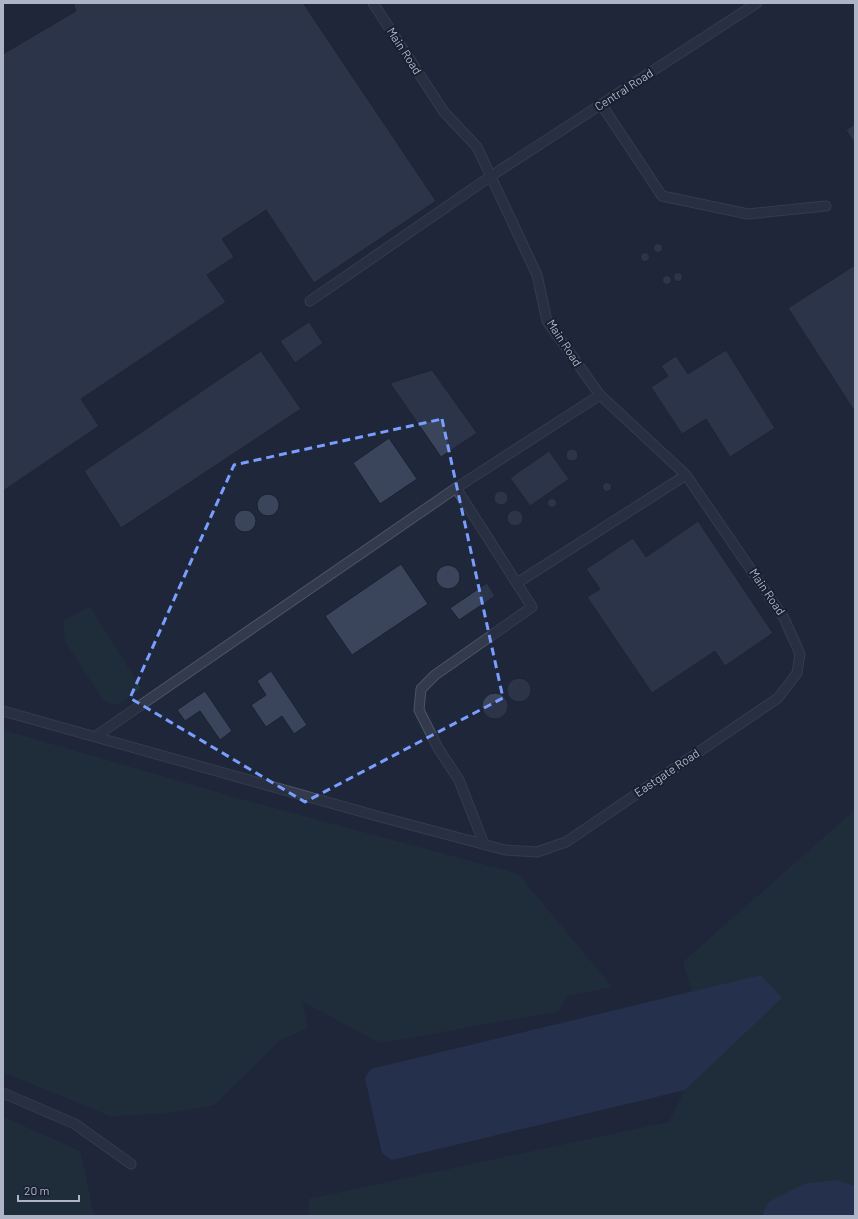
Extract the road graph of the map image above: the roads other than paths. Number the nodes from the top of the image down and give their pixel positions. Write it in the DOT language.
graph roads {
  1 [pos="372,3"];
  2 [pos="757,3"];
  3 [pos="601,104"];
  4 [pos="491,176"];
  5 [pos="826,206"];
  6 [pos="310,301"];
  7 [pos="600,395"];
  8 [pos="686,475"];
  9 [pos="456,488"];
  10 [pos="517,583"];
  11 [pos="800,654"];
  12 [pos="3,711"];
  13 [pos="96,736"];
  14 [pos="484,844"];
  15 [pos="3,1093"];
  16 [pos="131,1164"];
  1 -- 4 [label="lane, Main Road"];
  2 -- 3 [label="lane, Central Road"];
  3 -- 4 [label="lane, Central Road"];
  3 -- 5 [label="lane"];
  4 -- 6 [label="lane, Central Road"];
  4 -- 7 [label="lane, Main Road"];
  7 -- 8 [label="lane, Main Road"];
  7 -- 9 [label="lane"];
  8 -- 10 [label="lane"];
  8 -- 11 [label="lane, Main Road"];
  9 -- 10 [label="lane"];
  9 -- 13 [label="lane"];
  10 -- 14 [label="lane"];
  11 -- 14 [label="lane, Eastgate Road"];
  12 -- 13 [label="lane, Eastgate Road"];
  13 -- 14 [label="lane, Eastgate Road"];
  15 -- 16 [label="lane"];
}
